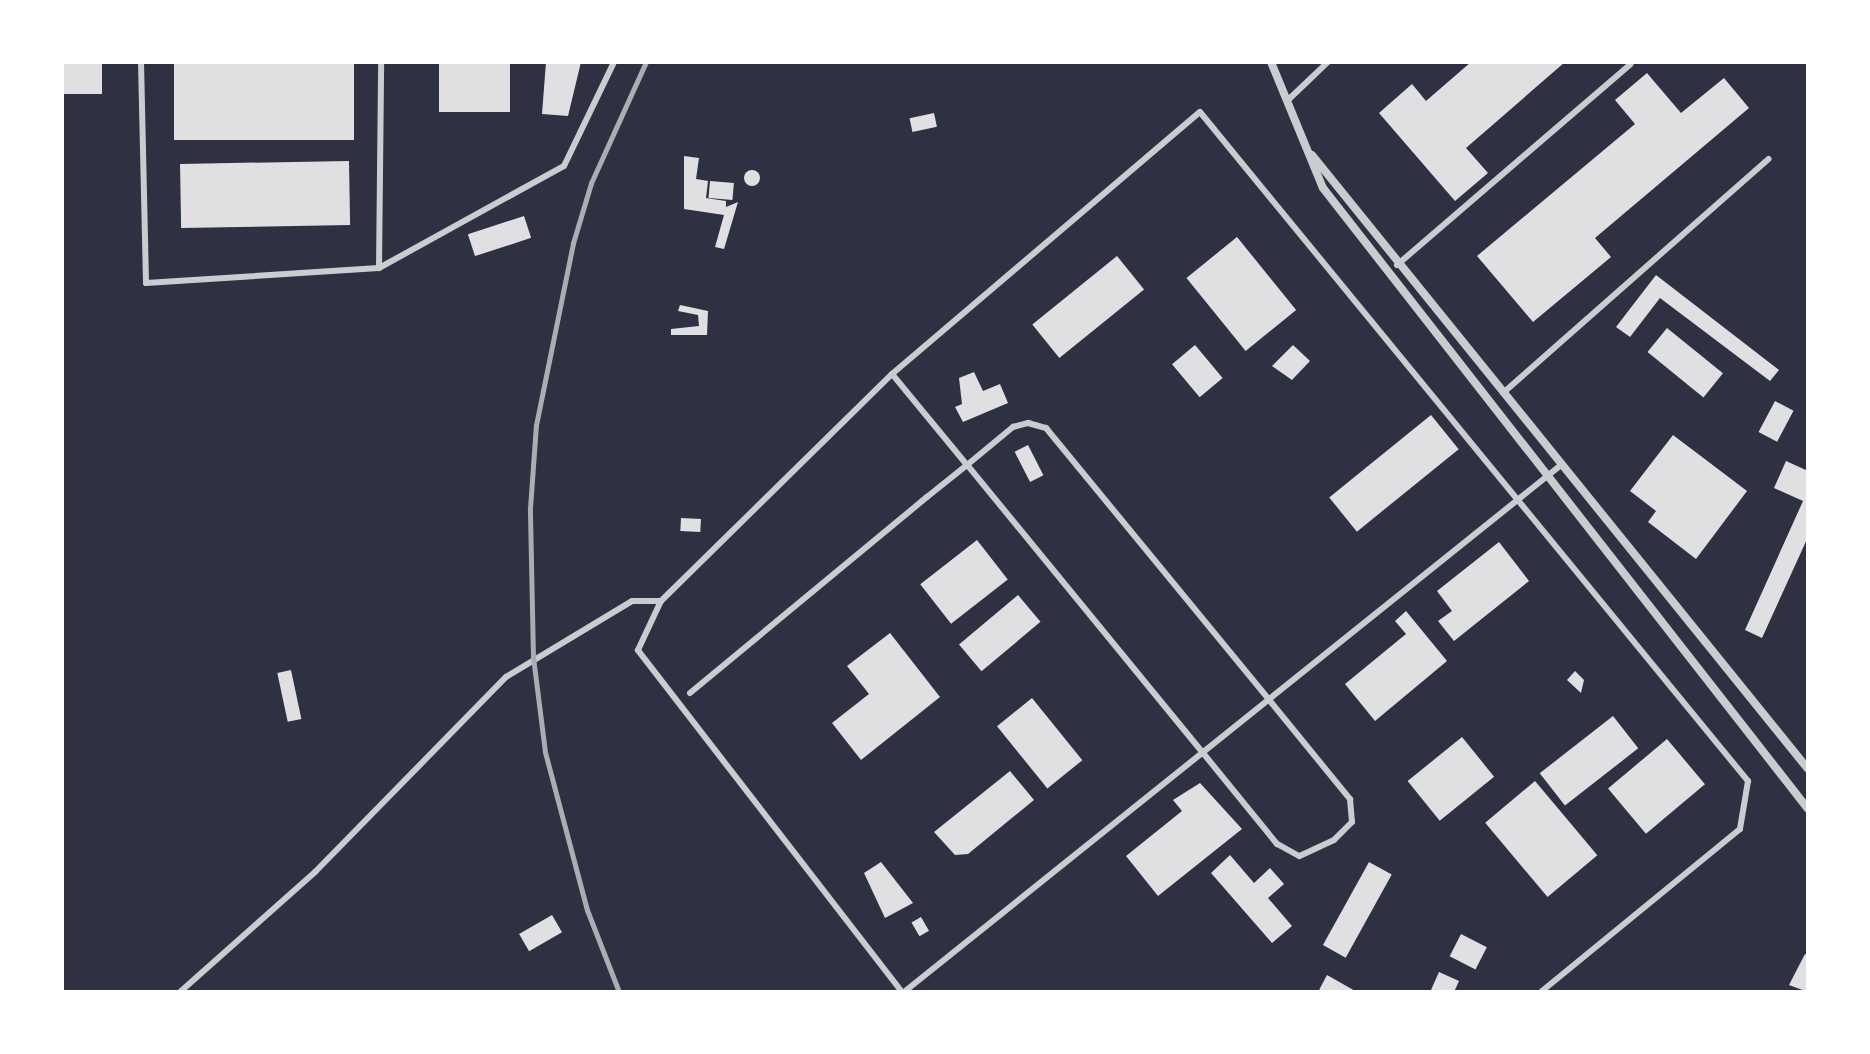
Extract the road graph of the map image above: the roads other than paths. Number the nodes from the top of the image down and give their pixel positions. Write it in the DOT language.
graph roads {
  1 [pos="141,62"];
  2 [pos="381,62"];
  3 [pos="614,62"];
  4 [pos="1271,62"];
  5 [pos="1328,62"];
  6 [pos="1631,64"];
  7 [pos="1286,102"];
  8 [pos="1304,145"];
  9 [pos="1768,159"];
  10 [pos="1397,265"];
  11 [pos="379,268"];
  12 [pos="892,374"];
  13 [pos="1503,393"];
  14 [pos="967,465"];
  15 [pos="1561,465"];
  16 [pos="1546,477"];
  17 [pos="1517,502"];
  18 [pos="661,601"];
  19 [pos="690,693"];
  20 [pos="1270,701"];
  21 [pos="1203,753"];
  22 [pos="1808,769"];
  23 [pos="1808,809"];
  24 [pos="180,992"];
  25 [pos="903,992"];
  26 [pos="1541,992"];
  1 -- 11 [label="street"];
  2 -- 11 [label="street"];
  3 -- 11 [label="street"];
  4 -- 7 [label="street"];
  5 -- 7 [label="street"];
  6 -- 10 [label="street"];
  7 -- 8 [label="street"];
  8 -- 10 [label="street"];
  8 -- 16 [label="street"];
  9 -- 13 [label="street"];
  10 -- 13 [label="street"];
  12 -- 14 [label="street"];
  12 -- 17 [label="street"];
  12 -- 18 [label="street"];
  13 -- 15 [label="street"];
  14 -- 19 [label="street"];
  14 -- 20 [label="street"];
  14 -- 21 [label="street"];
  15 -- 16 [label="street"];
  15 -- 22 [label="street"];
  16 -- 17 [label="street"];
  16 -- 23 [label="street"];
  17 -- 20 [label="street"];
  17 -- 26 [label="street"];
  18 -- 24 [label="street"];
  18 -- 25 [label="street"];
  20 -- 21 [label="street"];
  20 -- 21 [label="street"];
  21 -- 25 [label="street"];
}
